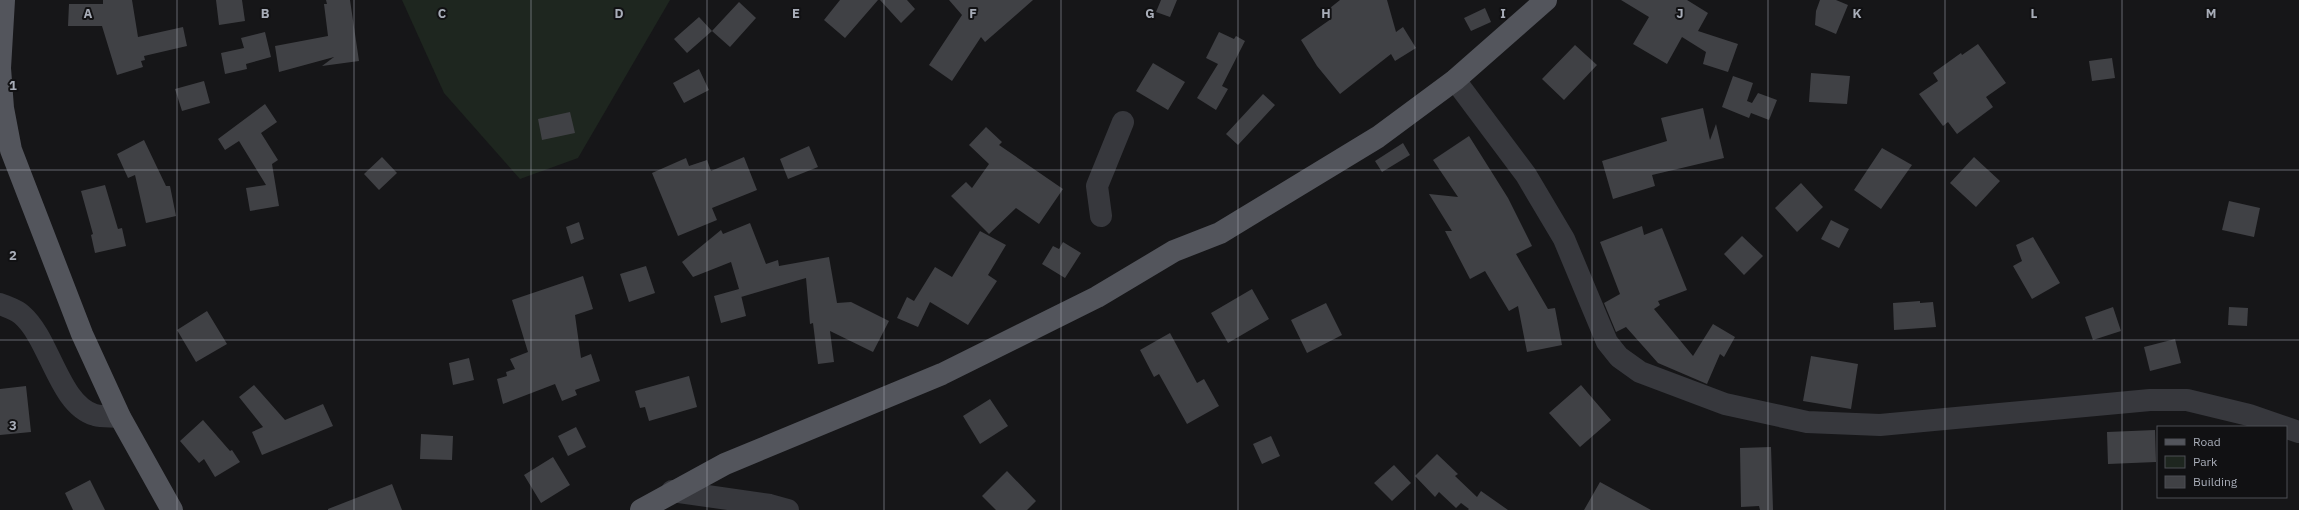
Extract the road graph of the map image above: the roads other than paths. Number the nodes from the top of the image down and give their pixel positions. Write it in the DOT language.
graph roads {
  1 [pos="4,0"];
  2 [pos="1540,2"];
  3 [pos="1455,80"];
  4 [pos="1123,122"];
  5 [pos="1101,216"];
  6 [pos="0,304"];
  7 [pos="120,417"];
  8 [pos="2281,426"];
  9 [pos="2287,428"];
  10 [pos="2299,432"];
  11 [pos="672,491"];
  12 [pos="172,510"];
  13 [pos="641,510"];
  14 [pos="788,510"];
  1 -- 7 [label="main road"];
  2 -- 3 [label="main road"];
  3 -- 8 [label="street"];
  3 -- 11 [label="main road"];
  4 -- 5 [label="street"];
  6 -- 7 [label="street"];
  7 -- 12 [label="main road"];
  9 -- 10 [label="street"];
  11 -- 13 [label="main road"];
  11 -- 14 [label="street"];
}
